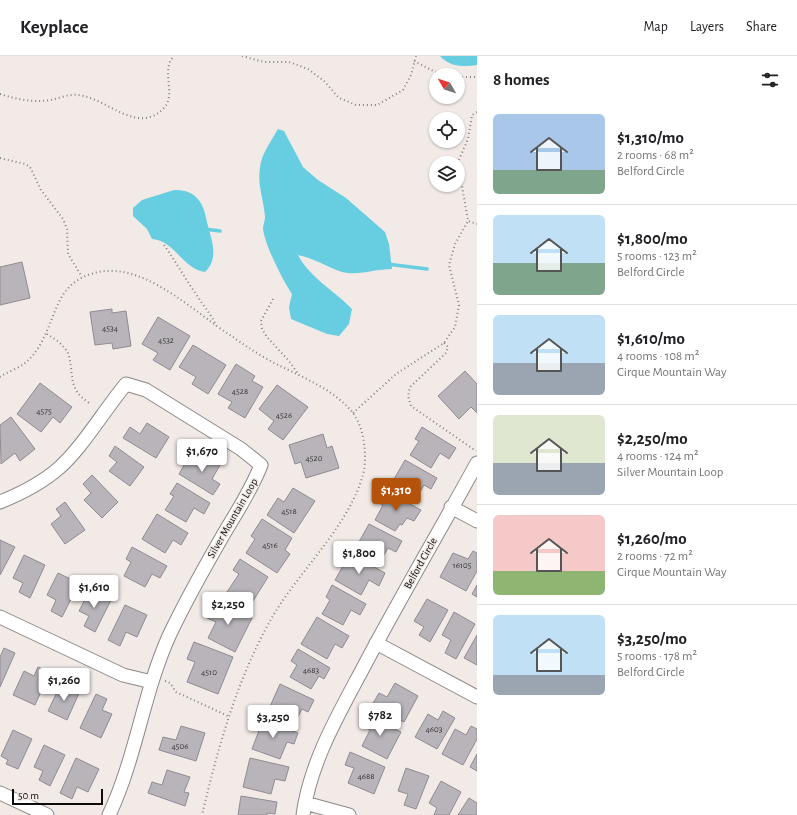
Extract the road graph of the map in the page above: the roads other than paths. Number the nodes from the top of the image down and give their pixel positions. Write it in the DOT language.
graph roads {
  1 [pos="477,463"];
  2 [pos="0,502"];
  3 [pos="451,507"];
  4 [pos="477,521"];
  5 [pos="0,617"];
  6 [pos="376,643"];
  7 [pos="152,682"];
  8 [pos="477,697"];
  9 [pos="0,793"];
  10 [pos="304,809"];
  11 [pos="47,815"];
  12 [pos="108,815"];
  13 [pos="349,815"];
  1 -- 3 [label="street, Belford Circle"];
  2 -- 7 [label="street, Silver Mountain Loop"];
  3 -- 4 [label="street"];
  3 -- 6 [label="street, Belford Circle"];
  5 -- 7 [label="street"];
  6 -- 8 [label="street"];
  6 -- 10 [label="street, Belford Circle"];
  7 -- 12 [label="street, Silver Mountain Loop"];
  9 -- 11 [label="street"];
  10 -- 13 [label="street"];
}
